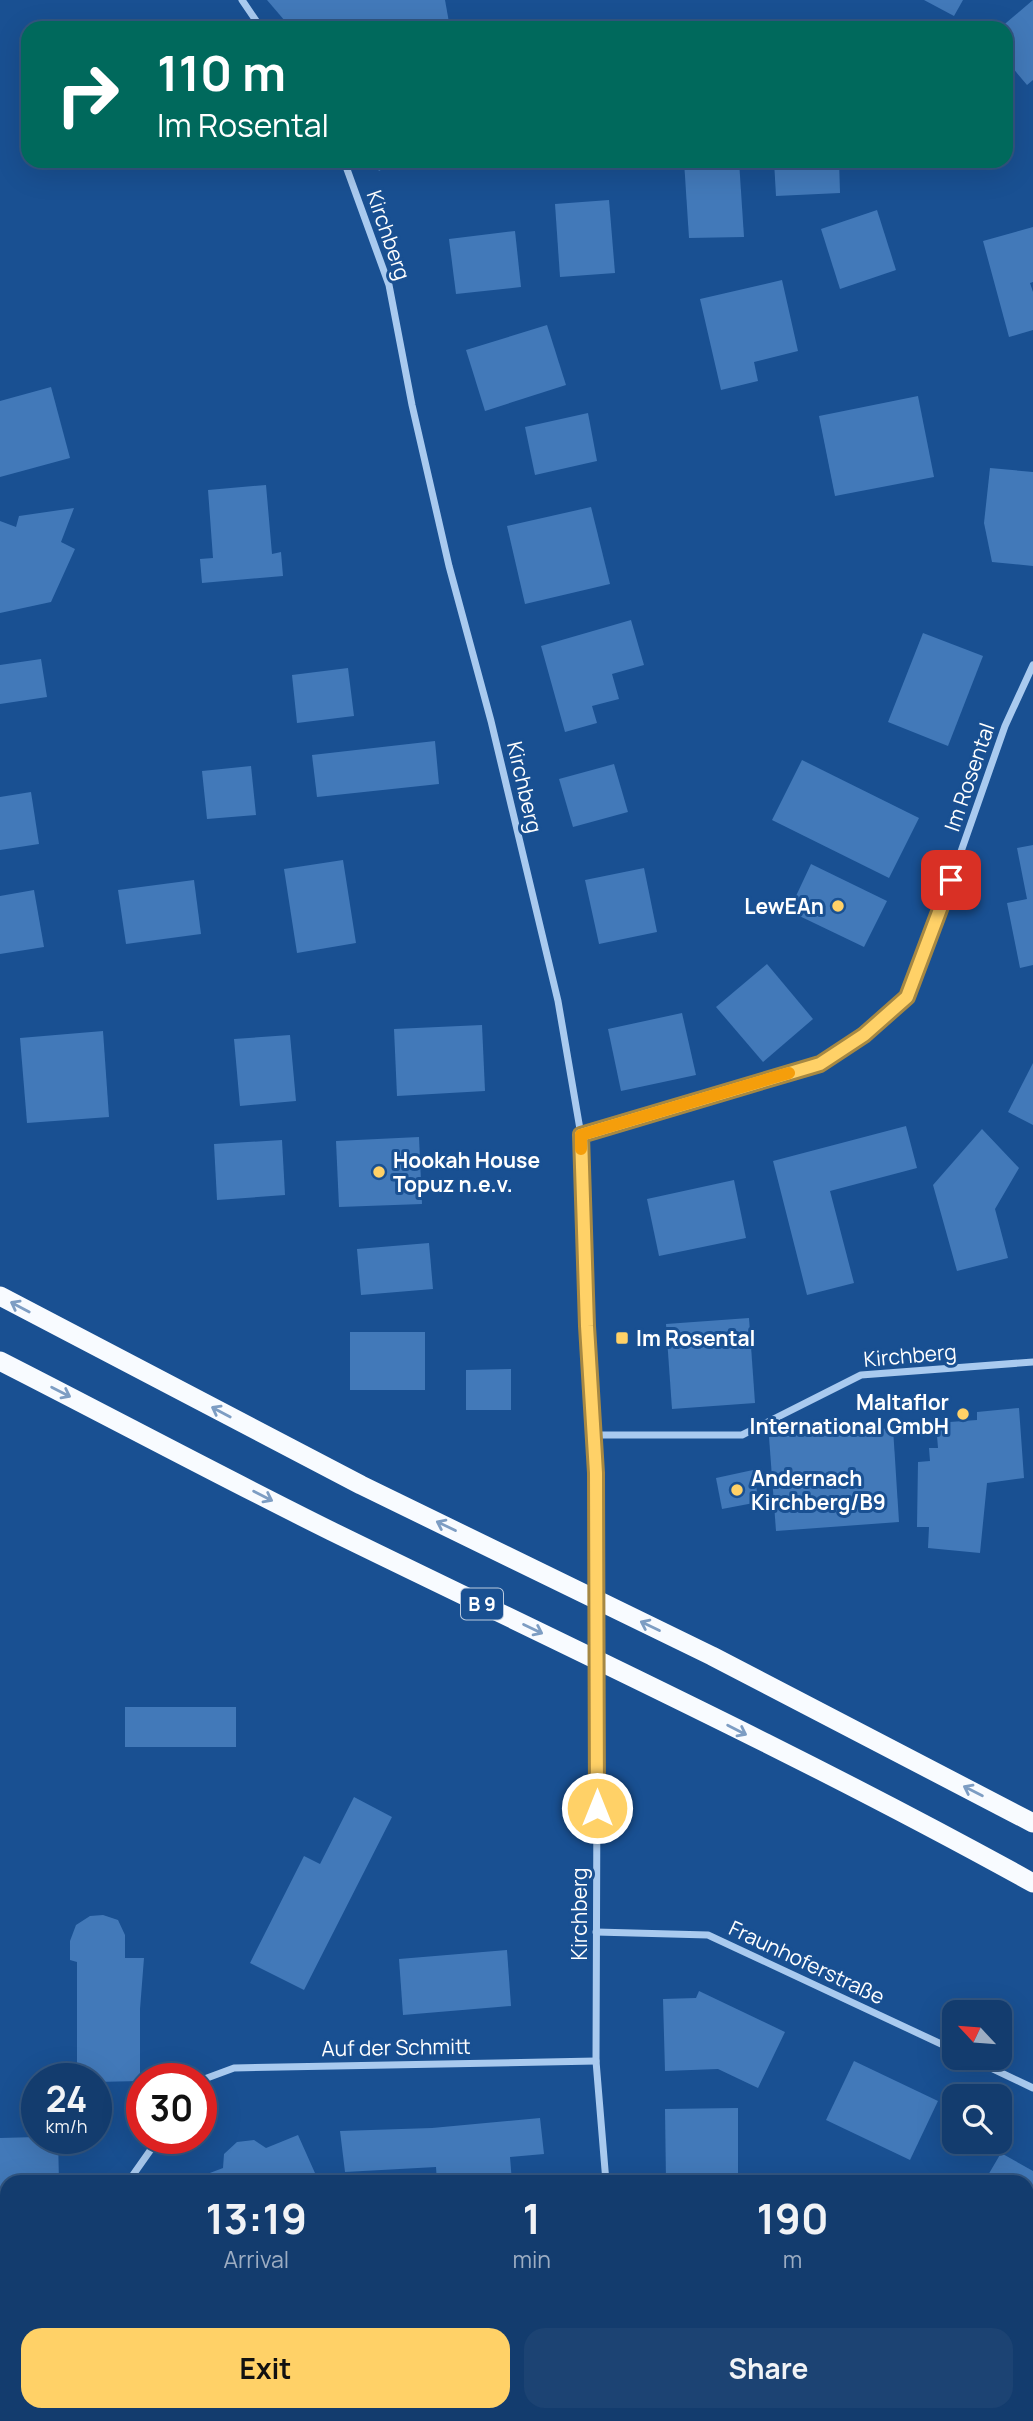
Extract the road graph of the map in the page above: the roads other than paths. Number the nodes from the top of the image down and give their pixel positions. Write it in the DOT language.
graph roads {
  1 [pos="242,0"];
  2 [pos="256,21"];
  3 [pos="347,168"];
  4 [pos="1033,665"];
  5 [pos="581,1135"];
  6 [pos="0,1296"];
  7 [pos="0,1361"];
  8 [pos="1033,1362"];
  9 [pos="594,1435"];
  10 [pos="1033,1823"];
  11 [pos="1033,1883"];
  12 [pos="596,1933"];
  13 [pos="942,2044"];
  14 [pos="596,2061"];
  15 [pos="995,2070"];
  16 [pos="217,2074"];
  17 [pos="1033,2088"];
  18 [pos="148,2154"];
  19 [pos="133,2175"];
  20 [pos="605,2175"];
  1 -- 2 [label="street"];
  3 -- 5 [label="street, Kirchberg"];
  4 -- 5 [label="street, Im Rosental"];
  5 -- 9 [label="street, Kirchberg"];
  10 -- 6 [label="highway, B 9, one-way"];
  7 -- 11 [label="highway, B 9, one-way"];
  8 -- 9 [label="street, Kirchberg"];
  9 -- 12 [label="street, Kirchberg, bridge"];
  12 -- 13 [label="street, Fraunhoferstraße"];
  12 -- 14 [label="street, Kirchberg"];
  14 -- 16 [label="street, Auf der Schmitt"];
  14 -- 20 [label="street, Kirchberg"];
  15 -- 17 [label="street"];
  18 -- 19 [label="street"];
}
